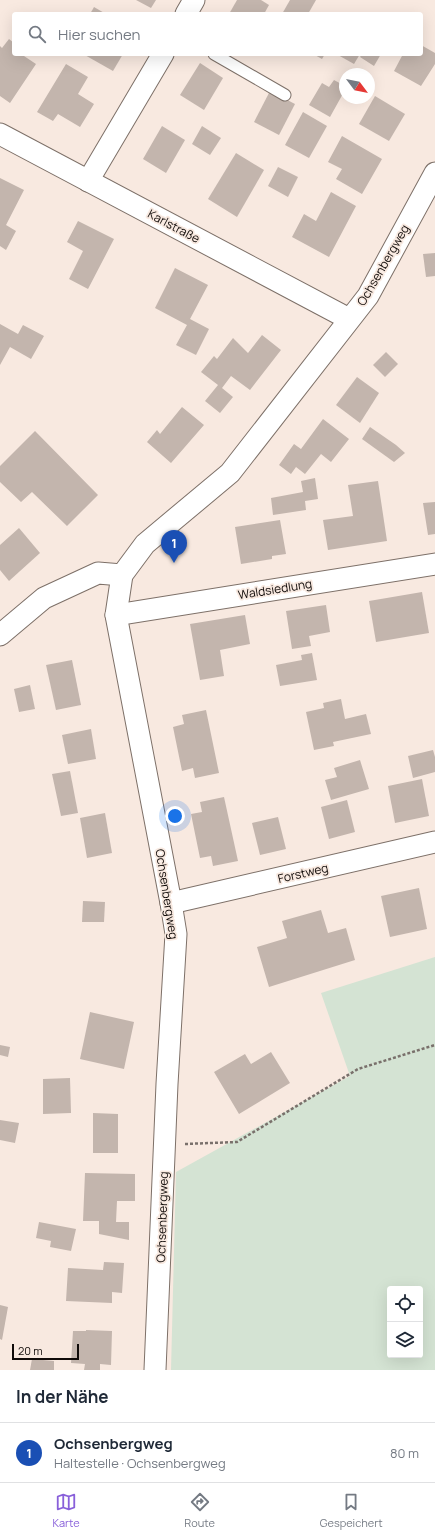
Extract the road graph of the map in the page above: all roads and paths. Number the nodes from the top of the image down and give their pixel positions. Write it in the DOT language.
graph roads {
  1 [pos="194,0"];
  2 [pos="187,12"];
  3 [pos="161,56"];
  4 [pos="217,56"];
  5 [pos="285,95"];
  6 [pos="0,134"];
  7 [pos="435,174"];
  8 [pos="88,181"];
  9 [pos="349,319"];
  10 [pos="435,564"];
  11 [pos="122,575"];
  12 [pos="116,615"];
  13 [pos="0,635"];
  14 [pos="435,842"];
  15 [pos="171,903"];
  16 [pos="435,1045"];
  17 [pos="164,1145"];
  18 [pos="155,1370"];
  1 -- 2 [label="street"];
  3 -- 8 [label="street"];
  4 -- 5 [label="lane"];
  6 -- 8 [label="street, Karlstraße"];
  7 -- 9 [label="street, Ochsenbergweg"];
  8 -- 9 [label="street, Karlstraße"];
  9 -- 11 [label="street, Ochsenbergweg"];
  10 -- 12 [label="street, Waldsiedlung"];
  11 -- 12 [label="street, Ochsenbergweg"];
  11 -- 13 [label="street"];
  12 -- 15 [label="street, Ochsenbergweg"];
  14 -- 15 [label="street, Forstweg"];
  15 -- 17 [label="street, Ochsenbergweg"];
  16 -- 17 [label="path"];
  17 -- 18 [label="street, Ochsenbergweg"];
}
